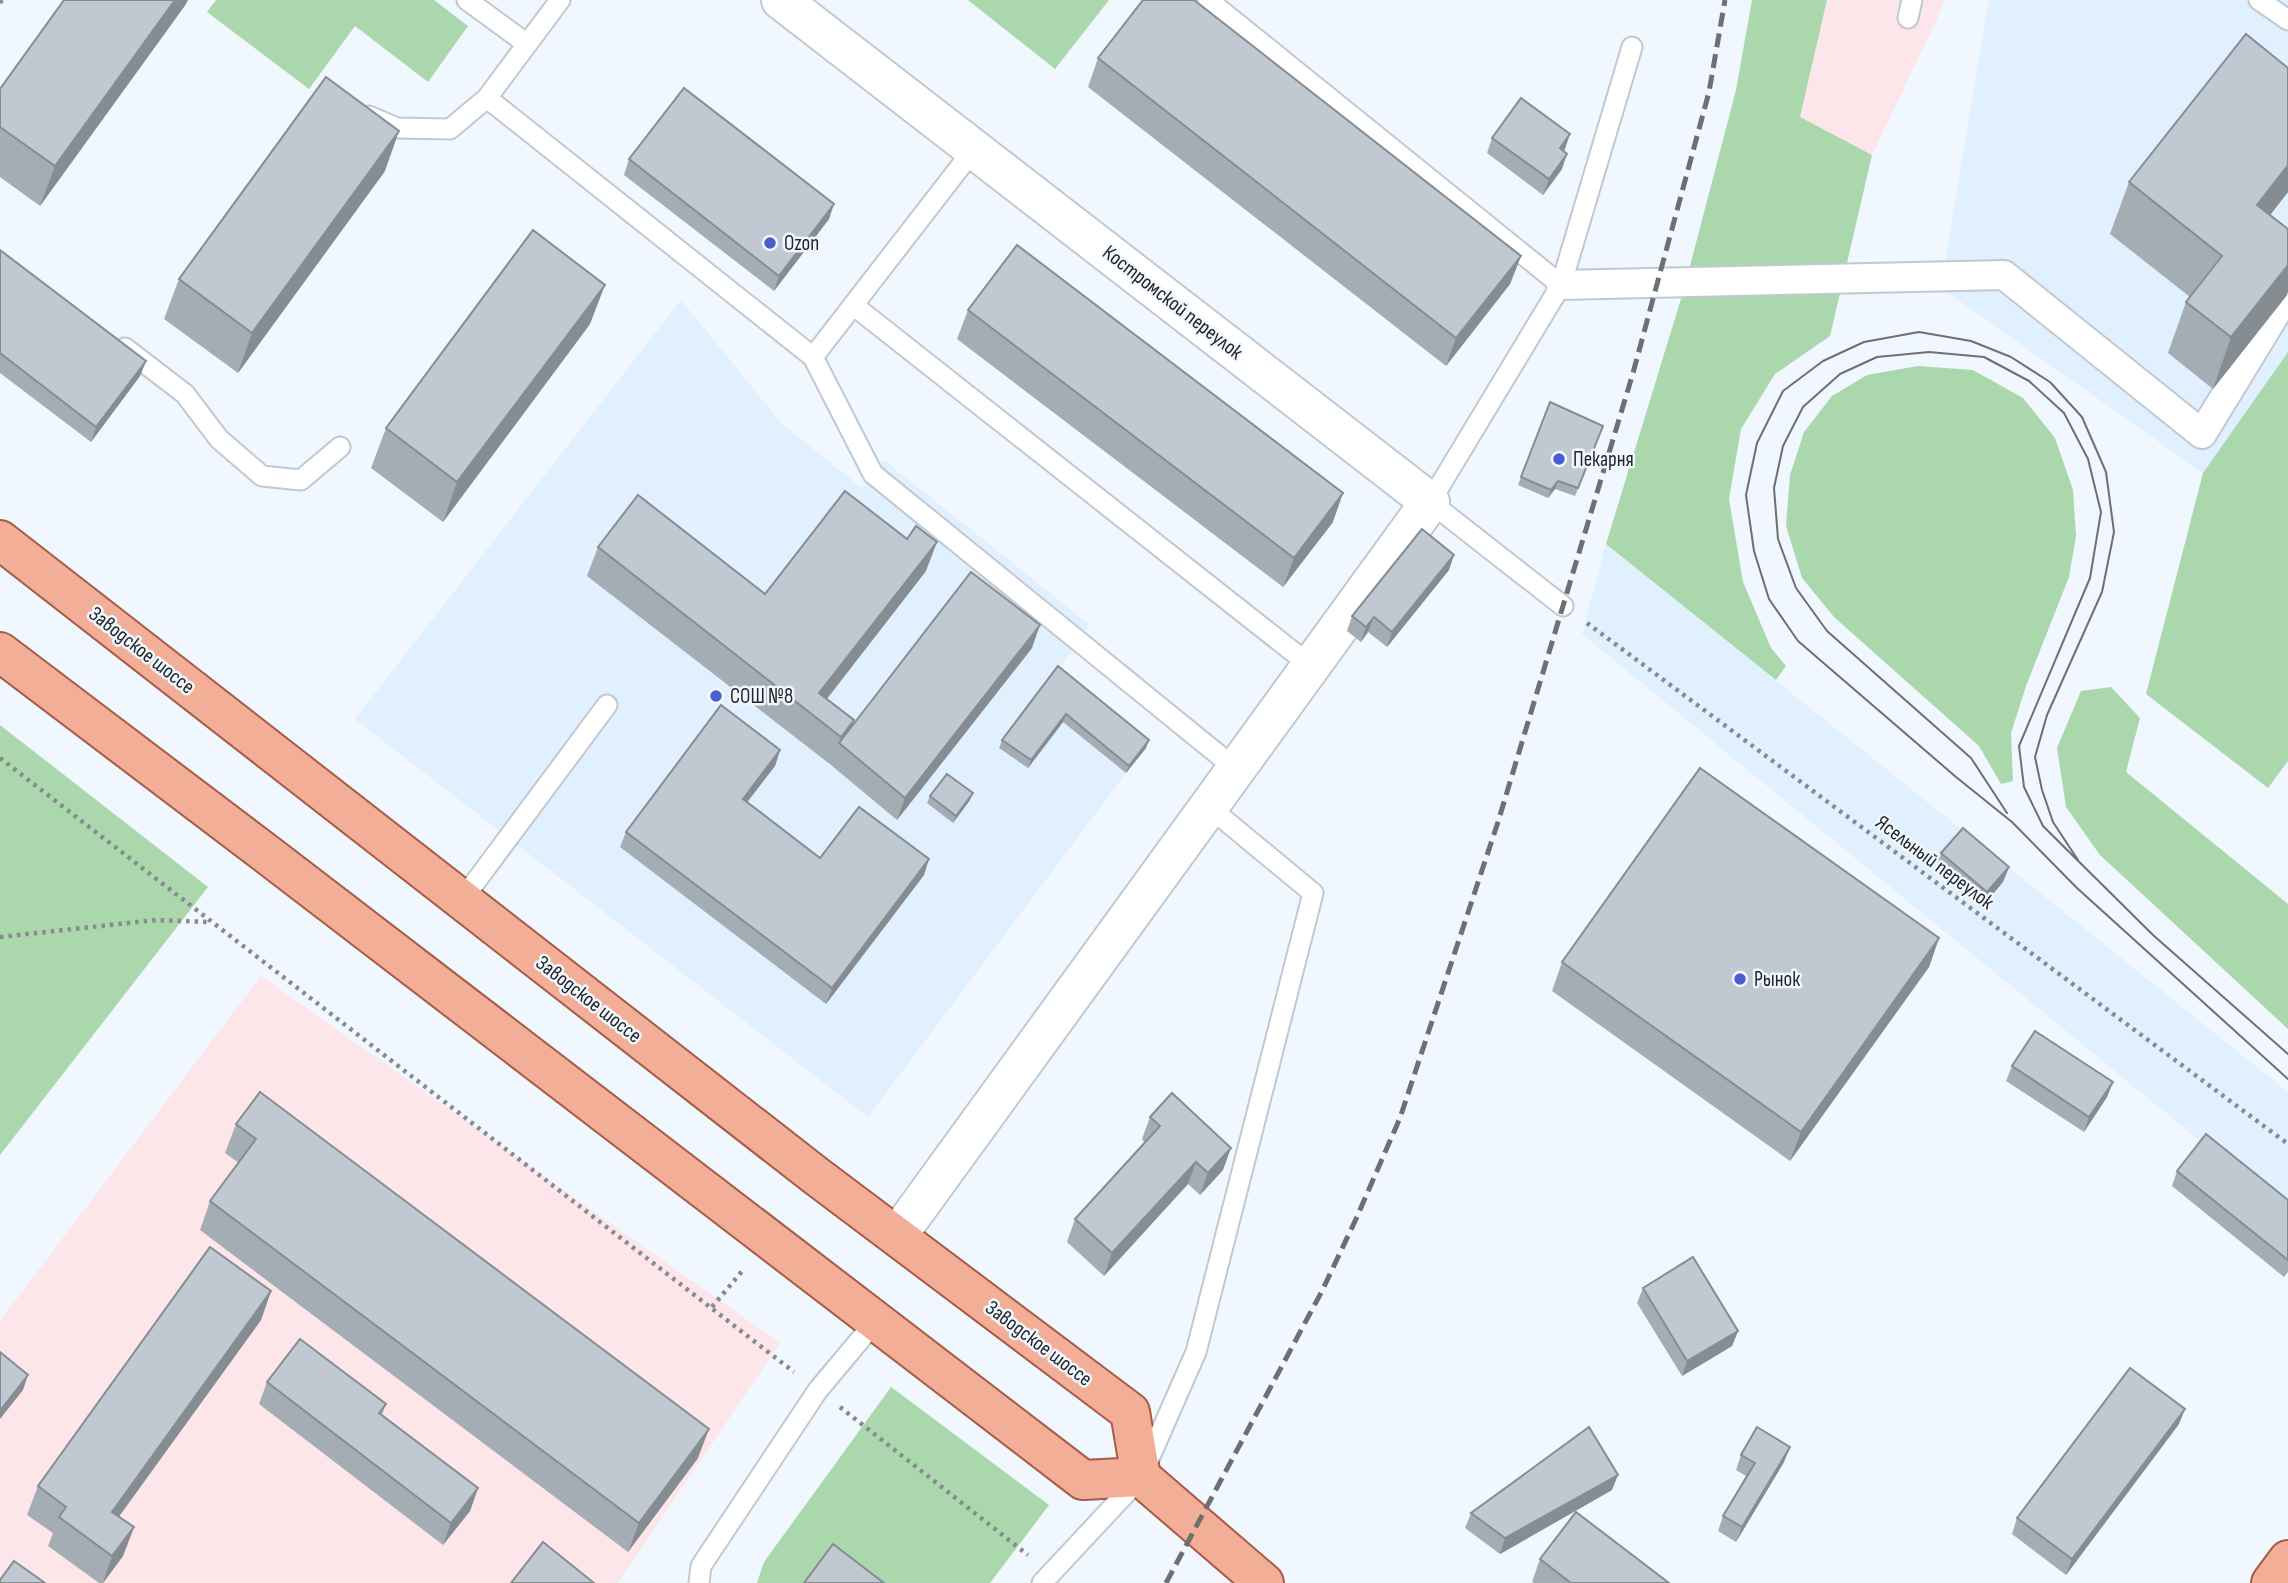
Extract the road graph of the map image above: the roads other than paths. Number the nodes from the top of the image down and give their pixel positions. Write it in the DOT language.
graph roads {
  1 [pos="467,0"];
  2 [pos="559,0"];
  3 [pos="781,0"];
  4 [pos="1208,0"];
  5 [pos="2259,0"];
  6 [pos="2288,20"];
  7 [pos="527,44"];
  8 [pos="1632,47"];
  9 [pos="487,98"];
  10 [pos="352,108"];
  11 [pos="974,149"];
  12 [pos="1561,285"];
  13 [pos="2288,293"];
  14 [pos="853,305"];
  15 [pos="108,335"];
  16 [pos="813,357"];
  17 [pos="340,447"];
  18 [pos="1430,502"];
  19 [pos="0,540"];
  20 [pos="1563,606"];
  21 [pos="0,652"];
  22 [pos="1311,666"];
  23 [pos="607,705"];
  24 [pos="1236,769"];
  25 [pos="1209,807"];
  26 [pos="462,900"];
  27 [pos="897,1236"];
  28 [pos="875,1321"];
  29 [pos="1141,1477"];
  30 [pos="2288,1560"];
  31 [pos="1046,1578"];
  32 [pos="699,1583"];
  33 [pos="1264,1583"];
  34 [pos="2271,1583"];
  1 -- 7 [label="lane"];
  2 -- 7 [label="lane"];
  3 -- 11 [label="street, Костромской переулок"];
  4 -- 12 [label="lane"];
  5 -- 6 [label="lane"];
  7 -- 9 [label="lane"];
  8 -- 12 [label="lane"];
  9 -- 10 [label="lane"];
  9 -- 16 [label="lane"];
  11 -- 14 [label="lane"];
  11 -- 18 [label="street, Костромской переулок"];
  12 -- 13 [label="street"];
  12 -- 18 [label="lane"];
  14 -- 16 [label="lane"];
  14 -- 22 [label="lane"];
  15 -- 17 [label="lane"];
  16 -- 24 [label="lane"];
  18 -- 20 [label="lane, Костромской переулок"];
  18 -- 22 [label="street"];
  19 -- 26 [label="main road, Заводское шоссе"];
  21 -- 28 [label="main road"];
  22 -- 24 [label="street"];
  23 -- 26 [label="lane"];
  24 -- 25 [label="street"];
  25 -- 27 [label="street"];
  25 -- 29 [label="lane"];
  26 -- 27 [label="main road, Заводское шоссе"];
  27 -- 29 [label="main road, Заводское шоссе"];
  28 -- 29 [label="main road"];
  28 -- 32 [label="lane"];
  29 -- 31 [label="lane"];
  29 -- 33 [label="main road"];
  30 -- 34 [label="main road"];
}
